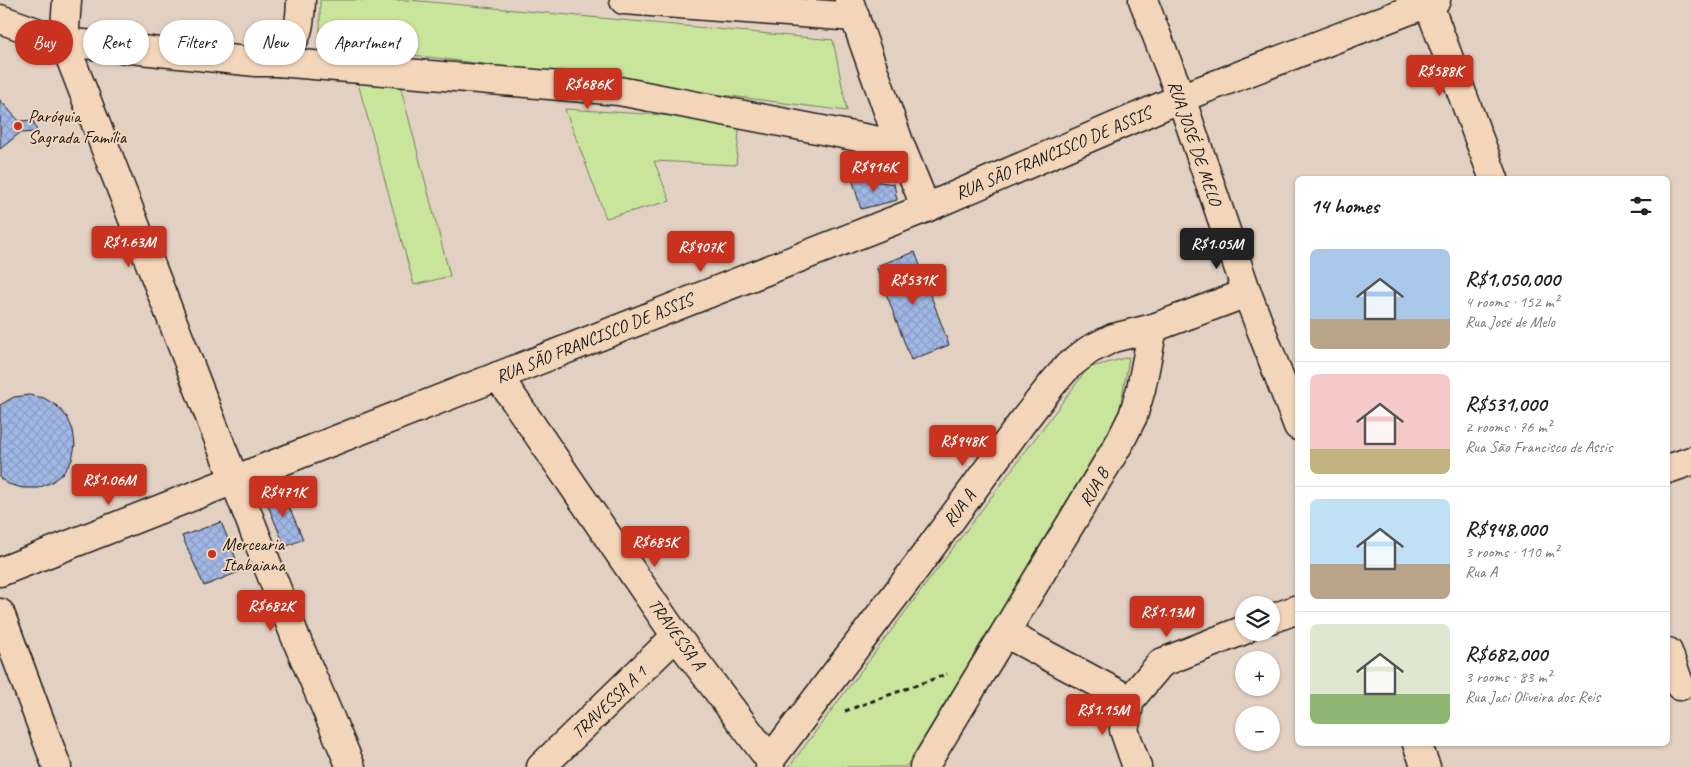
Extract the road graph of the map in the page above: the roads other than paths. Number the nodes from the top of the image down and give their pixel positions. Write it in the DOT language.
graph roads {
  1 [pos="67,0"];
  2 [pos="301,0"];
  3 [pos="624,0"];
  4 [pos="1143,0"];
  5 [pos="1430,1"];
  6 [pos="663,2"];
  7 [pos="852,9"];
  8 [pos="0,19"];
  9 [pos="66,20"];
  10 [pos="299,20"];
  11 [pos="15,24"];
  12 [pos="73,43"];
  13 [pos="244,61"];
  14 [pos="306,64"];
  15 [pos="73,65"];
  16 [pos="1180,98"];
  17 [pos="900,145"];
  18 [pos="1493,176"];
  19 [pos="926,208"];
  20 [pos="1247,293"];
  21 [pos="1153,328"];
  22 [pos="498,376"];
  23 [pos="1295,418"];
  24 [pos="1691,460"];
  25 [pos="1670,468"];
  26 [pos="234,479"];
  27 [pos="0,572"];
  28 [pos="1295,610"];
  29 [pos="0,613"];
  30 [pos="1280,616"];
  31 [pos="1005,633"];
  32 [pos="1235,634"];
  33 [pos="676,636"];
  34 [pos="1670,658"];
  35 [pos="1680,686"];
  36 [pos="1130,700"];
  37 [pos="1418,746"];
  38 [pos="770,763"];
  39 [pos="57,767"];
  40 [pos="351,767"];
  41 [pos="541,767"];
  42 [pos="924,767"];
  43 [pos="1137,767"];
  44 [pos="1426,767"];
  1 -- 9 [label="street"];
  2 -- 10 [label="street"];
  3 -- 6 [label="street"];
  4 -- 16 [label="street, RUA JOSÉ DE MELO"];
  5 -- 16 [label="street, RUA SÃO FRANCISCO DE ASSIS"];
  5 -- 18 [label="street"];
  6 -- 7 [label="street"];
  7 -- 17 [label="street"];
  8 -- 11 [label="street"];
  12 -- 13 [label="street"];
  14 -- 17 [label="street"];
  15 -- 26 [label="street"];
  16 -- 19 [label="street, RUA SÃO FRANCISCO DE ASSIS"];
  16 -- 20 [label="street, RUA JOSÉ DE MELO"];
  17 -- 19 [label="street"];
  19 -- 22 [label="street, RUA SÃO FRANCISCO DE ASSIS"];
  20 -- 21 [label="street, RUA A"];
  20 -- 23 [label="street, RUA JOSÉ DE MELO"];
  21 -- 31 [label="street, RUA B"];
  21 -- 38 [label="street, RUA A"];
  22 -- 26 [label="street, RUA SÃO FRANCISCO DE ASSIS"];
  22 -- 33 [label="street, TRAVESSA A"];
  24 -- 25 [label="street"];
  26 -- 27 [label="street, RUA SÃO FRANCISCO DE ASSIS"];
  26 -- 40 [label="street"];
  28 -- 30 [label="street"];
  29 -- 39 [label="street"];
  31 -- 36 [label="street"];
  31 -- 42 [label="street, RUA B"];
  32 -- 36 [label="street"];
  33 -- 38 [label="street, TRAVESSA A"];
  33 -- 41 [label="street, TRAVESSA A 1"];
  34 -- 35 [label="street"];
  36 -- 43 [label="street"];
  37 -- 44 [label="street"];
}
